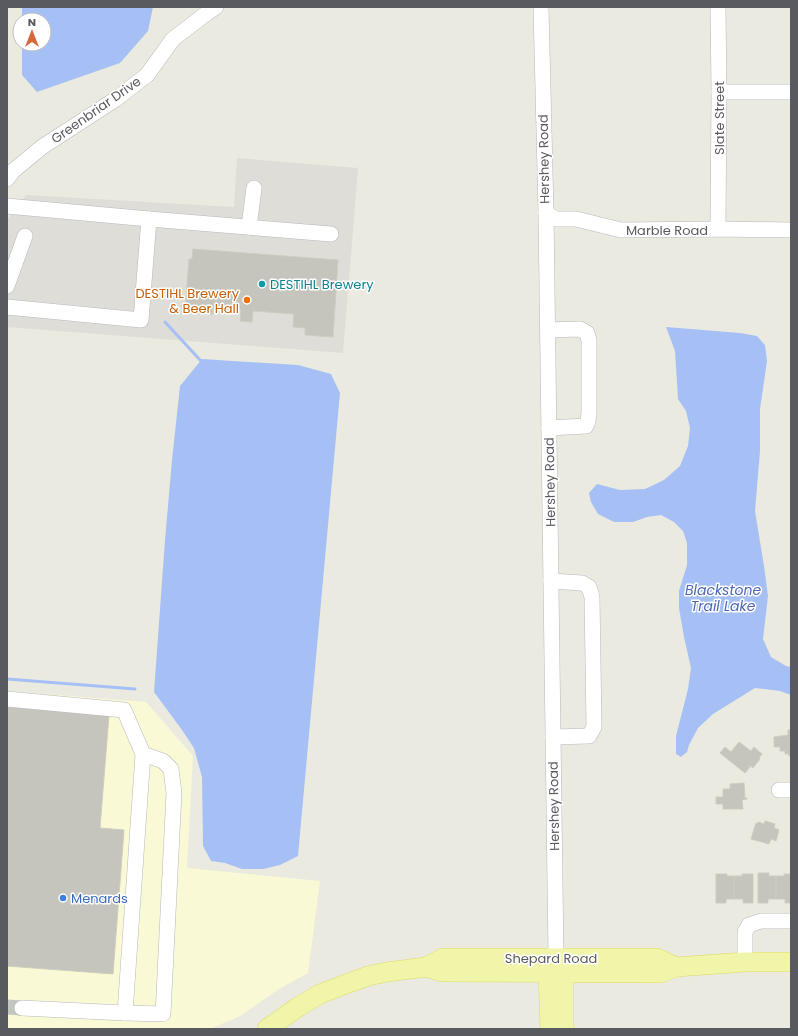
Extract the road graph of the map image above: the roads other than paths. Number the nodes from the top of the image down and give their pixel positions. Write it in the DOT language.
graph roads {
  1 [pos="216,7"];
  2 [pos="541,7"];
  3 [pos="718,7"];
  4 [pos="719,92"];
  5 [pos="791,92"];
  6 [pos="7,179"];
  7 [pos="254,188"];
  8 [pos="7,206"];
  9 [pos="546,214"];
  10 [pos="149,219"];
  11 [pos="249,228"];
  12 [pos="718,229"];
  13 [pos="791,230"];
  14 [pos="331,234"];
  15 [pos="24,236"];
  16 [pos="7,286"];
  17 [pos="7,307"];
  18 [pos="547,330"];
  19 [pos="549,428"];
  20 [pos="551,581"];
  21 [pos="7,699"];
  22 [pos="553,737"];
  23 [pos="143,754"];
  24 [pos="791,921"];
  25 [pos="745,962"];
  26 [pos="791,962"];
  27 [pos="556,968"];
  28 [pos="22,1008"];
  29 [pos="125,1013"];
  30 [pos="267,1029"];
  31 [pos="550,1029"];
  32 [pos="564,1029"];
  1 -- 6 [label="street, Greenbriar Drive"];
  2 -- 9 [label="street, Hershey Road"];
  3 -- 4 [label="street, Slate Street"];
  4 -- 5 [label="street"];
  4 -- 12 [label="street, Slate Street"];
  7 -- 11 [label="street"];
  8 -- 10 [label="street"];
  9 -- 12 [label="street, Marble Road"];
  9 -- 18 [label="street, Hershey Road"];
  10 -- 11 [label="street"];
  10 -- 17 [label="street"];
  11 -- 14 [label="street"];
  12 -- 13 [label="street, Marble Road"];
  15 -- 16 [label="street"];
  18 -- 19 [label="street, Hershey Road"];
  18 -- 19 [label="street"];
  19 -- 20 [label="street, Hershey Road"];
  20 -- 22 [label="street, Hershey Road"];
  20 -- 22 [label="street"];
  21 -- 23 [label="street"];
  22 -- 27 [label="street, Hershey Road"];
  23 -- 29 [label="street"];
  23 -- 29 [label="street"];
  24 -- 25 [label="street"];
  25 -- 26 [label="main road, Shepard Road"];
  25 -- 27 [label="main road, Shepard Road"];
  27 -- 30 [label="main road, Shepard Road"];
  27 -- 31 [label="main road, Hershey Road"];
  27 -- 32 [label="main road, Hershey Road"];
  28 -- 29 [label="street"];
}
